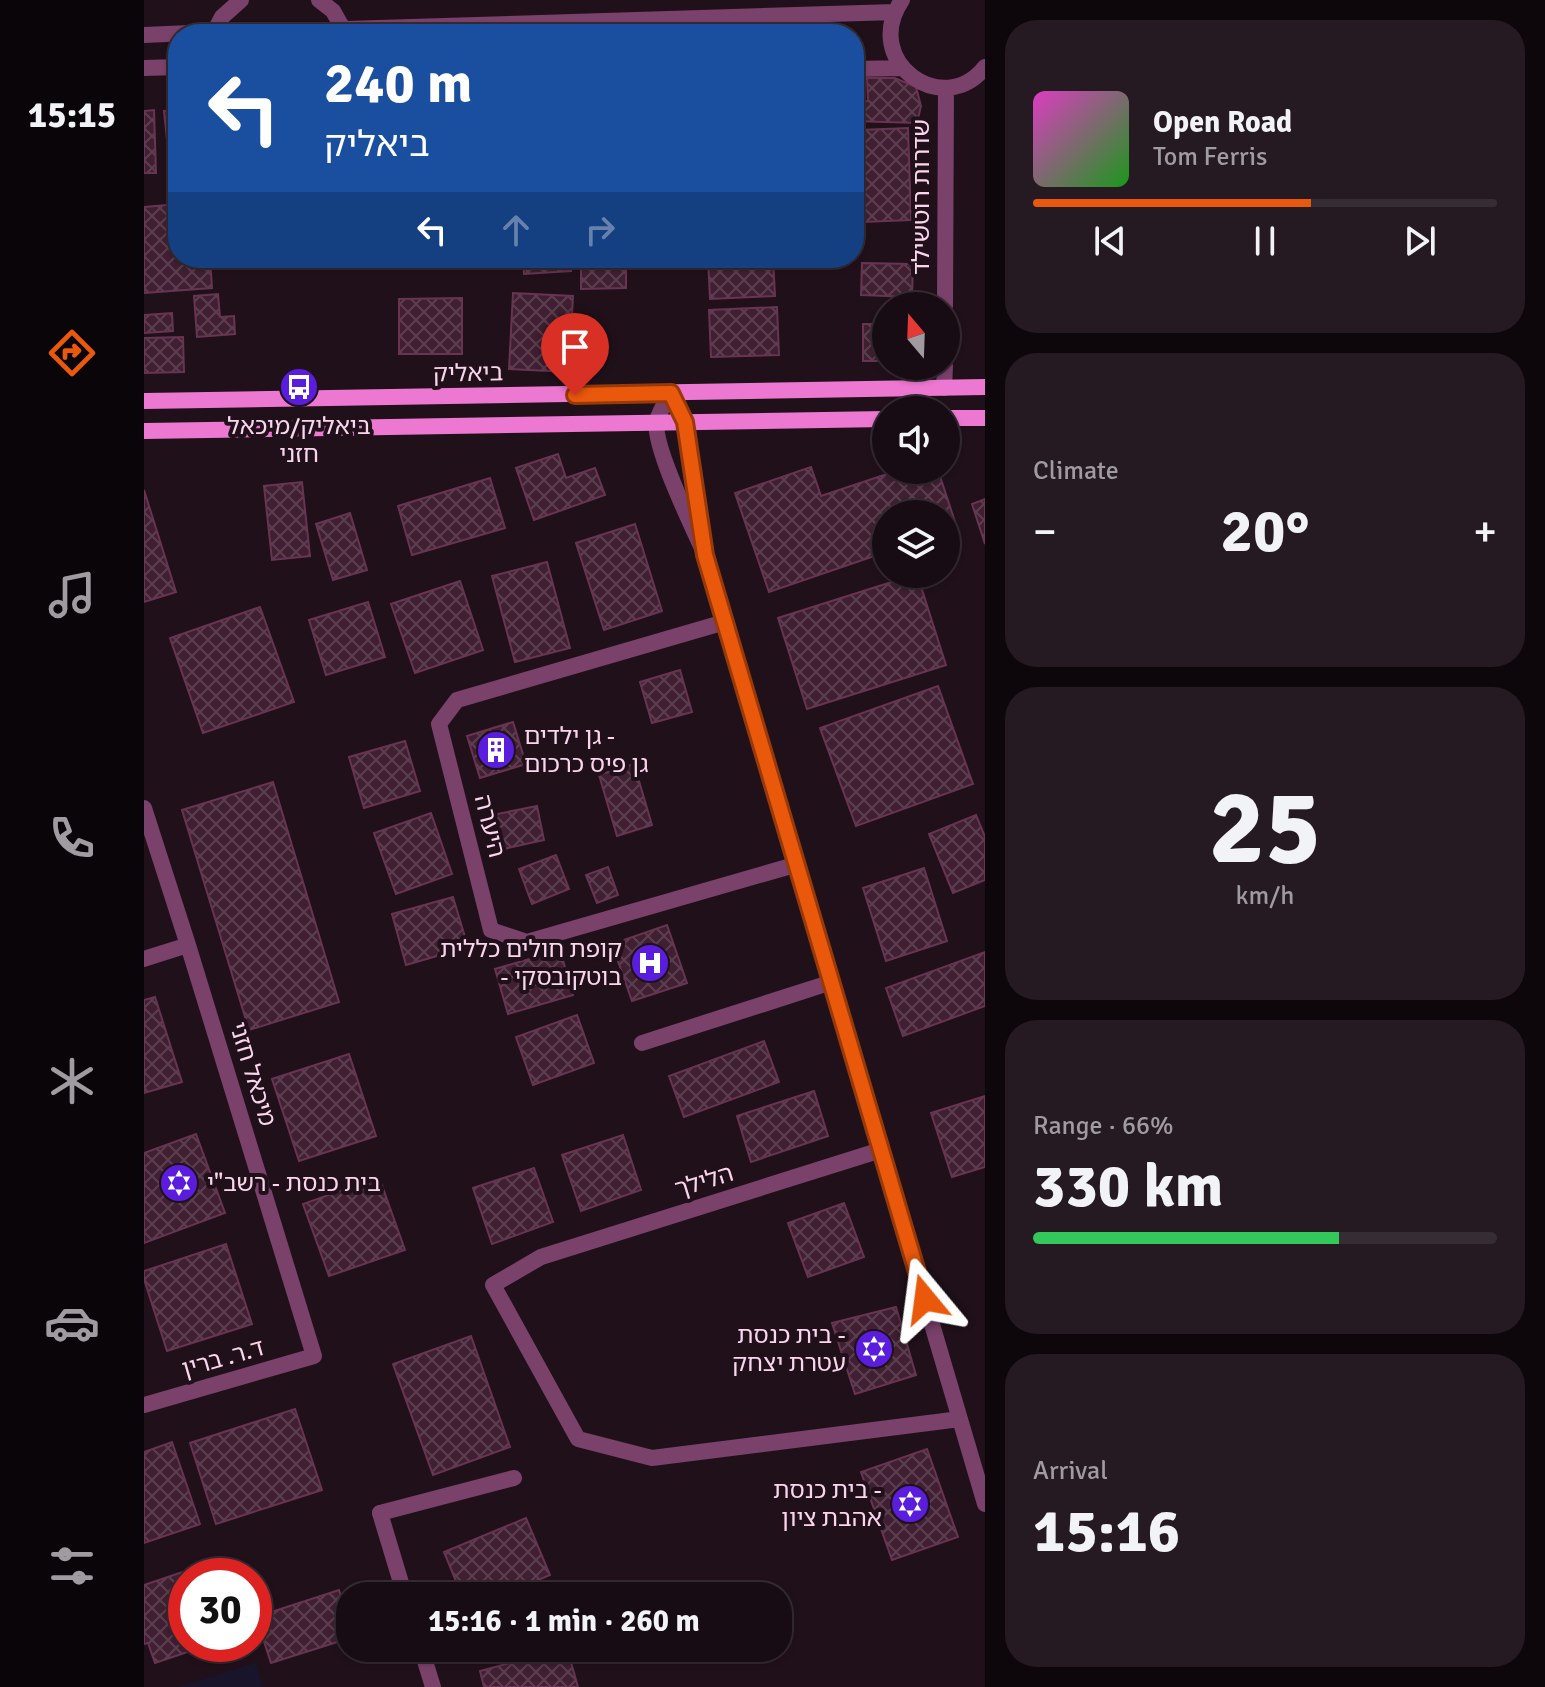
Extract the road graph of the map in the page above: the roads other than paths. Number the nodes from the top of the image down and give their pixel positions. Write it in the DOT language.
graph roads {
  1 [pos="319,0"];
  2 [pos="647,0"];
  3 [pos="236,1"];
  4 [pos="898,6"];
  5 [pos="649,19"];
  6 [pos="218,24"];
  7 [pos="341,24"];
  8 [pos="522,24"];
  9 [pos="168,34"];
  10 [pos="144,35"];
  11 [pos="168,67"];
  12 [pos="985,67"];
  13 [pos="144,68"];
  14 [pos="902,68"];
  15 [pos="864,69"];
  16 [pos="946,88"];
  17 [pos="945,292"];
  18 [pos="944,380"];
  19 [pos="985,387"];
  20 [pos="944,388"];
  21 [pos="671,393"];
  22 [pos="144,401"];
  23 [pos="960,418"];
  24 [pos="985,418"];
  25 [pos="872,419"];
  26 [pos="685,422"];
  27 [pos="656,423"];
  28 [pos="144,431"];
  29 [pos="705,555"];
  30 [pos="725,622"];
  31 [pos="144,808"];
  32 [pos="798,864"];
  33 [pos="188,945"];
  34 [pos="144,959"];
  35 [pos="832,982"];
  36 [pos="642,1043"];
  37 [pos="881,1150"];
  38 [pos="314,1356"];
  39 [pos="144,1405"];
  40 [pos="960,1419"];
  41 [pos="514,1478"];
  42 [pos="985,1504"];
  43 [pos="401,1582"];
  44 [pos="425,1662"];
  45 [pos="433,1687"];
  1 -- 7 [label="street"];
  2 -- 5 [label="street"];
  3 -- 6 [label="street"];
  4 -- 5 [label="street"];
  4 -- 14 [label="street"];
  5 -- 8 [label="street"];
  9 -- 10 [label="street"];
  11 -- 13 [label="street"];
  12 -- 16 [label="street"];
  14 -- 15 [label="street"];
  14 -- 16 [label="street"];
  16 -- 17 [label="street, שדרות רוטשילד"];
  18 -- 20 [label="street"];
  19 -- 20 [label="main road, ביאליק"];
  20 -- 21 [label="main road, ביאליק"];
  21 -- 22 [label="main road, ביאליק"];
  21 -- 26 [label="street"];
  21 -- 27 [label="street"];
  23 -- 24 [label="main road"];
  25 -- 26 [label="main road"];
  26 -- 27 [label="main road"];
  26 -- 29 [label="street"];
  27 -- 28 [label="main road"];
  27 -- 29 [label="street"];
  29 -- 30 [label="street"];
  30 -- 32 [label="street"];
  30 -- 32 [label="street, היערה"];
  31 -- 33 [label="street, מיכאל חזני"];
  32 -- 35 [label="street"];
  33 -- 34 [label="street"];
  33 -- 38 [label="street, מיכאל חזני"];
  35 -- 36 [label="street"];
  35 -- 37 [label="street"];
  37 -- 40 [label="street"];
  37 -- 40 [label="street, הלילך"];
  38 -- 39 [label="street, ד.ר. ברין"];
  40 -- 42 [label="street"];
  41 -- 43 [label="street"];
  44 -- 45 [label="street"];
}
